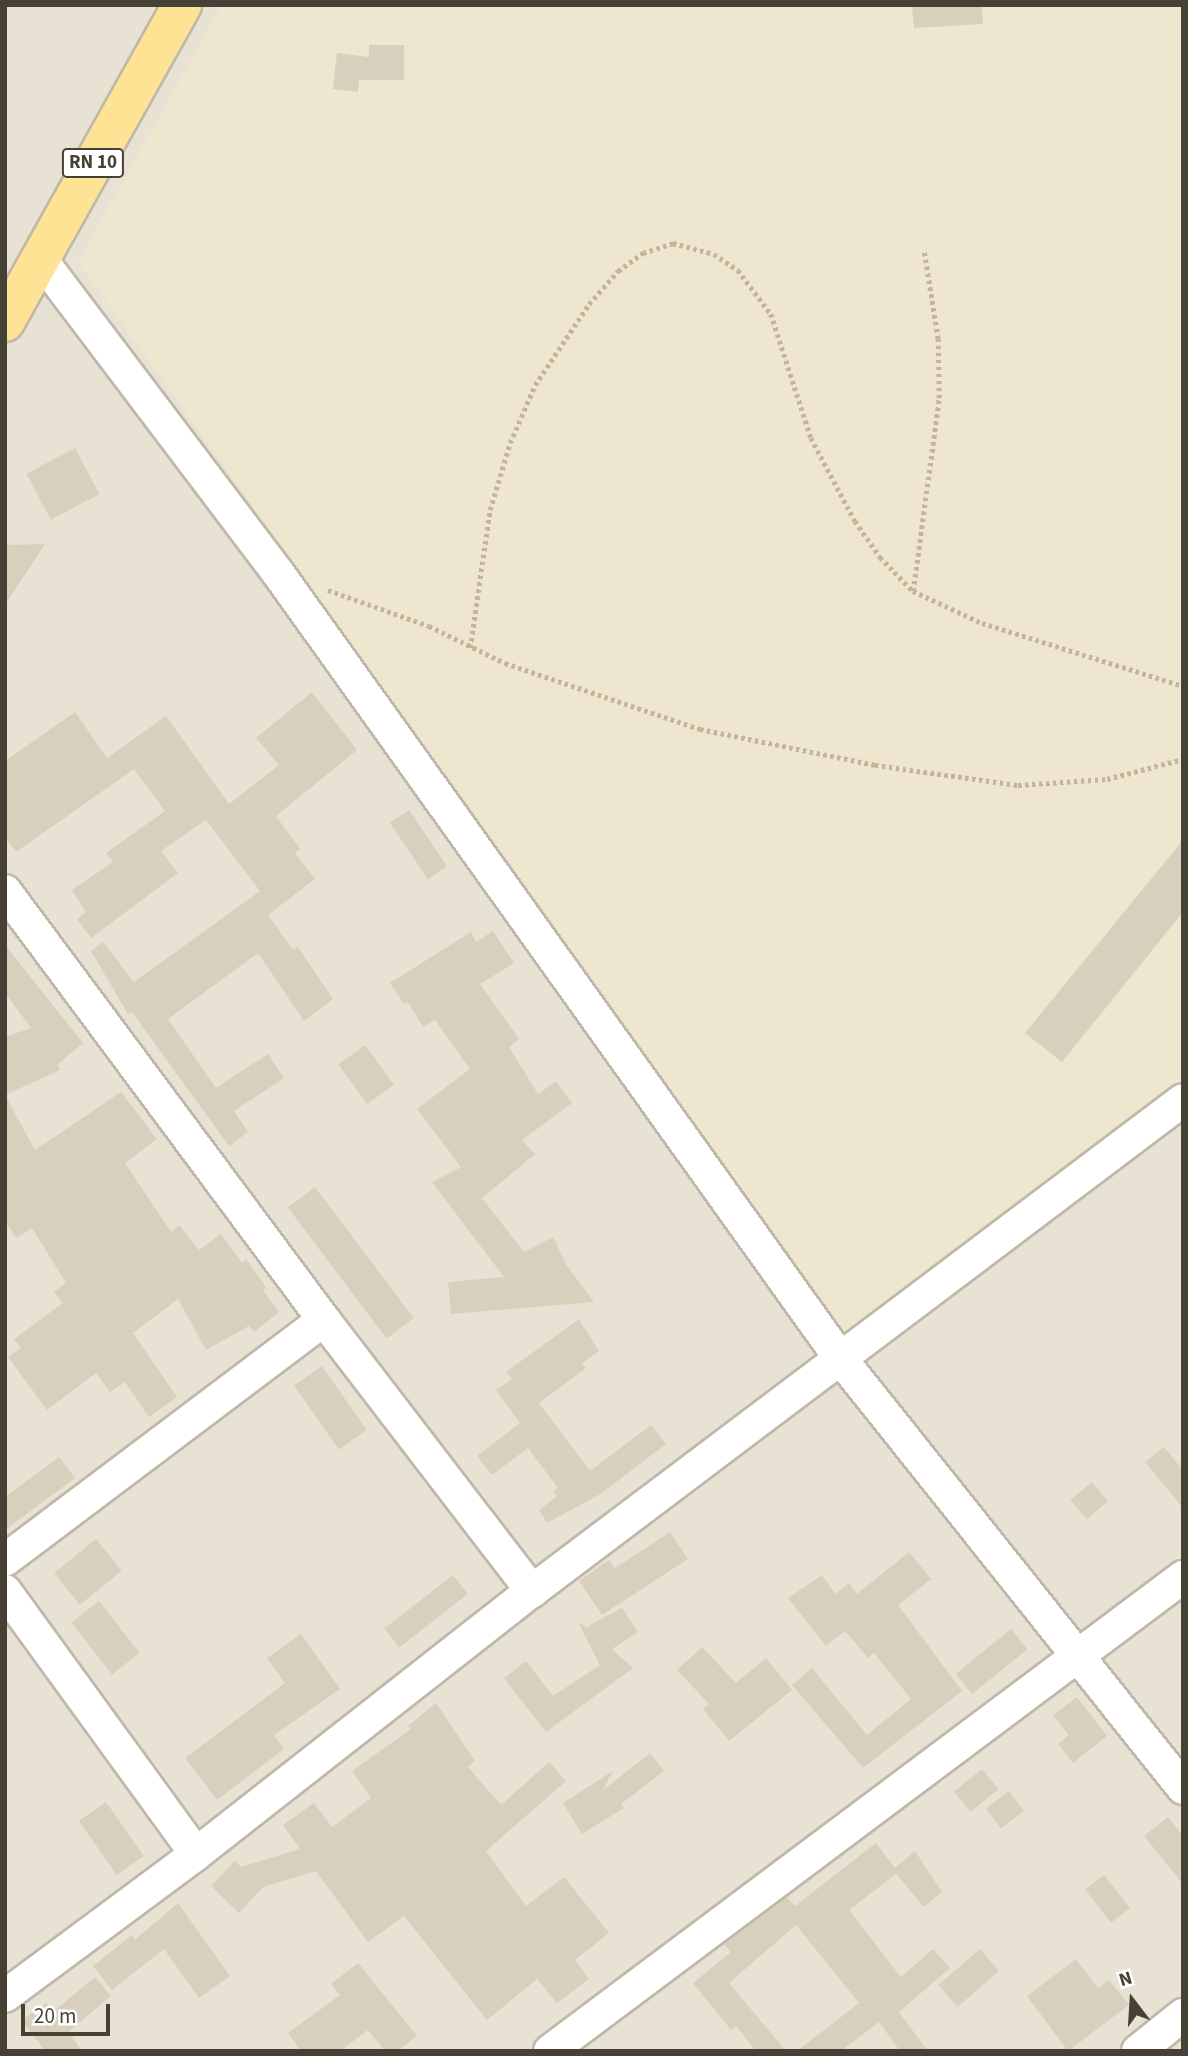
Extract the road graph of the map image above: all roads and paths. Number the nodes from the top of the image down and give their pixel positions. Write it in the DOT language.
graph roads {
  1 [pos="182,5"];
  2 [pos="924,252"];
  3 [pos="39,257"];
  4 [pos="5,322"];
  5 [pos="278,573"];
  6 [pos="912,591"];
  7 [pos="470,648"];
  8 [pos="1183,686"];
  9 [pos="1183,760"];
  10 [pos="5,891"];
  11 [pos="1183,1100"];
  12 [pos="324,1320"];
  13 [pos="841,1358"];
  14 [pos="5,1560"];
  15 [pos="1183,1577"];
  16 [pos="5,1591"];
  17 [pos="532,1591"];
  18 [pos="1079,1656"];
  19 [pos="1183,1788"];
  20 [pos="196,1854"];
  21 [pos="5,1996"];
  22 [pos="1183,2015"];
  23 [pos="550,2051"];
  24 [pos="1138,2051"];
  1 -- 3 [label="main road, RN 10"];
  2 -- 6 [label="path"];
  3 -- 4 [label="main road, RN 10"];
  3 -- 5 [label="street"];
  5 -- 7 [label="path"];
  5 -- 13 [label="street"];
  6 -- 7 [label="path"];
  6 -- 8 [label="path"];
  7 -- 9 [label="path"];
  10 -- 12 [label="street"];
  11 -- 13 [label="street"];
  12 -- 14 [label="street"];
  12 -- 17 [label="street"];
  13 -- 17 [label="street"];
  13 -- 18 [label="street"];
  15 -- 18 [label="street"];
  16 -- 20 [label="street"];
  17 -- 20 [label="street"];
  18 -- 19 [label="street"];
  18 -- 23 [label="street"];
  20 -- 21 [label="street"];
  22 -- 24 [label="street"];
}
